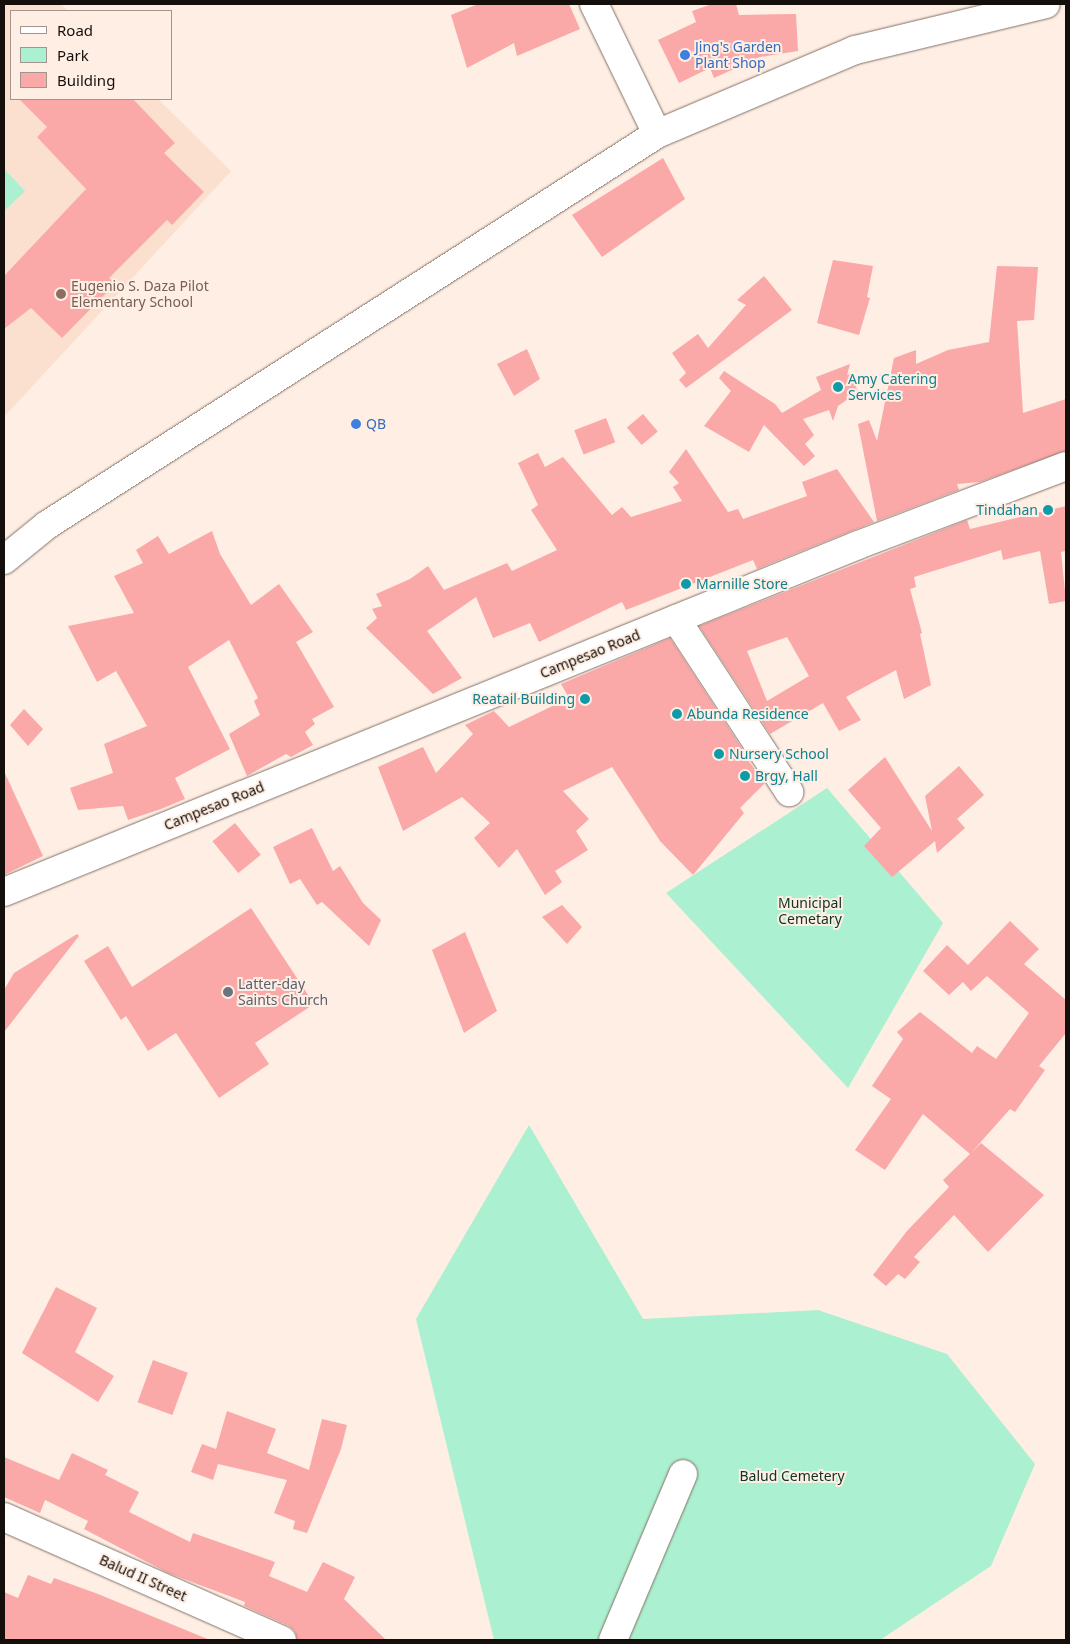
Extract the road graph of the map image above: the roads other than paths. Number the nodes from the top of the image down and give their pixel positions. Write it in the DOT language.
graph roads {
  1 [pos="594,4"];
  2 [pos="1046,4"];
  3 [pos="657,134"];
  4 [pos="1066,466"];
  5 [pos="4,560"];
  6 [pos="676,619"];
  7 [pos="789,792"];
  8 [pos="4,892"];
  9 [pos="683,1474"];
  10 [pos="4,1517"];
  11 [pos="282,1640"];
  12 [pos="613,1640"];
  1 -- 3 [label="street"];
  2 -- 3 [label="street"];
  3 -- 5 [label="street"];
  4 -- 6 [label="street, Campesao Road"];
  6 -- 7 [label="street"];
  6 -- 8 [label="street, Campesao Road"];
  9 -- 12 [label="street"];
  10 -- 11 [label="street, Balud II Street"];
}
